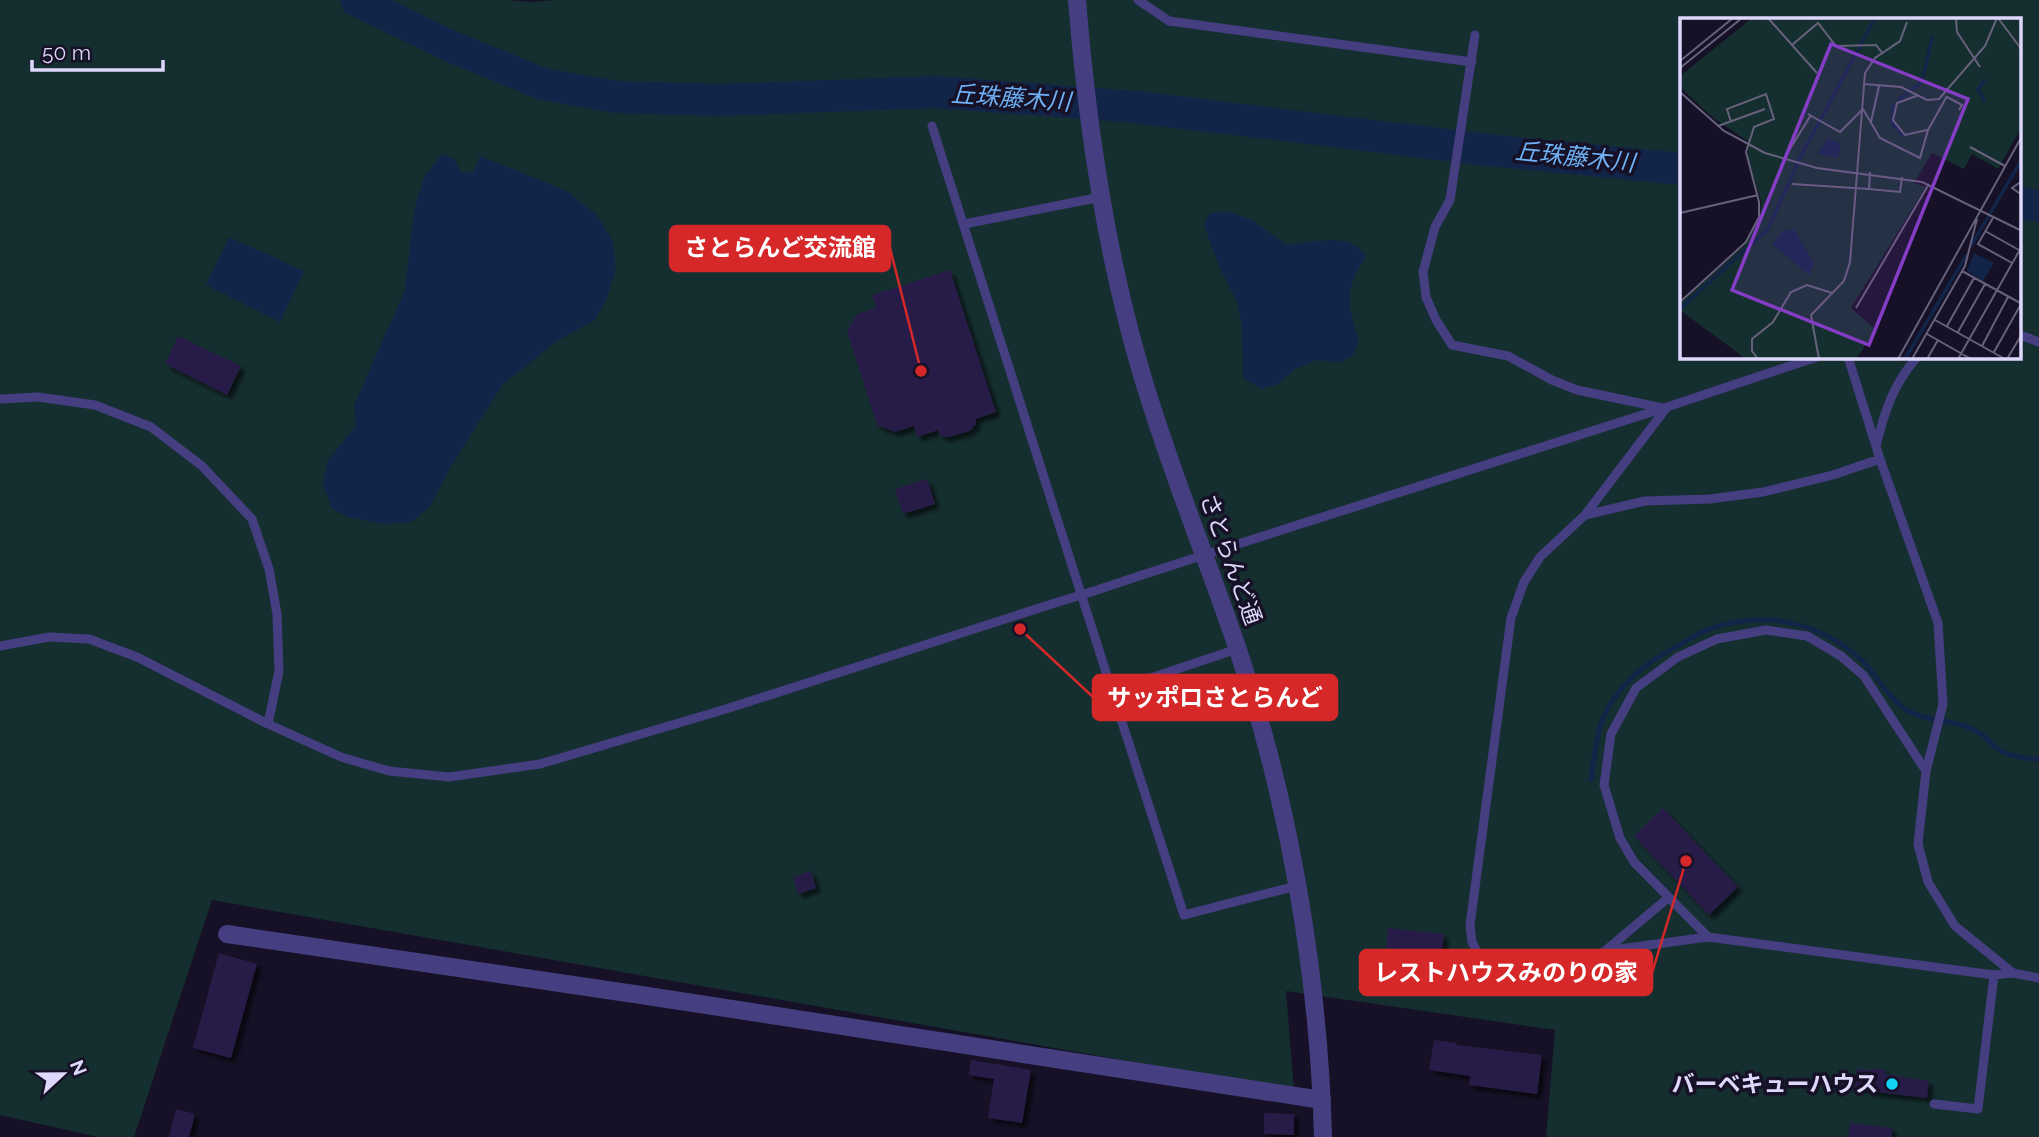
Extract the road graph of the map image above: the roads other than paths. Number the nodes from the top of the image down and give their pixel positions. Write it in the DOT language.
graph roads {
  1 [pos="1077,0"];
  2 [pos="1138,0"];
  3 [pos="1475,35"];
  4 [pos="1472,62"];
  5 [pos="932,126"];
  6 [pos="1101,197"];
  7 [pos="964,224"];
  8 [pos="2022,336"];
  9 [pos="2039,342"];
  10 [pos="1811,359"];
  11 [pos="1849,359"];
  12 [pos="1915,359"];
  13 [pos="0,399"];
  14 [pos="1666,408"];
  15 [pos="1876,446"];
  16 [pos="1880,459"];
  17 [pos="1585,515"];
  18 [pos="0,646"];
  19 [pos="1237,649"];
  20 [pos="1112,691"];
  21 [pos="268,724"];
  22 [pos="1926,771"];
  23 [pos="1296,886"];
  24 [pos="1668,898"];
  25 [pos="227,934"];
  26 [pos="1708,937"];
  27 [pos="1605,951"];
  28 [pos="2013,973"];
  29 [pos="1994,975"];
  30 [pos="2039,978"];
  31 [pos="1322,1100"];
  32 [pos="1934,1104"];
  33 [pos="1323,1137"];
  1 -- 6 [label="street, さとらんど通"];
  2 -- 4 [label="lane"];
  3 -- 4 [label="lane"];
  4 -- 14 [label="lane"];
  5 -- 7 [label="lane"];
  6 -- 7 [label="lane"];
  6 -- 19 [label="street, さとらんど通"];
  7 -- 20 [label="lane"];
  8 -- 9 [label="lane"];
  10 -- 14 [label="lane"];
  11 -- 15 [label="lane"];
  12 -- 15 [label="lane"];
  13 -- 21 [label="lane"];
  14 -- 17 [label="lane"];
  14 -- 21 [label="lane, bridge"];
  15 -- 16 [label="lane"];
  16 -- 17 [label="lane"];
  16 -- 22 [label="lane"];
  17 -- 27 [label="lane"];
  18 -- 21 [label="lane"];
  19 -- 20 [label="lane"];
  19 -- 23 [label="street, さとらんど通"];
  20 -- 23 [label="lane"];
  22 -- 24 [label="lane"];
  22 -- 28 [label="lane"];
  23 -- 31 [label="street, さとらんど通"];
  24 -- 26 [label="lane"];
  24 -- 27 [label="lane"];
  25 -- 31 [label="street"];
  26 -- 27 [label="lane"];
  26 -- 29 [label="lane"];
  28 -- 29 [label="lane"];
  28 -- 30 [label="lane"];
  29 -- 32 [label="lane"];
  31 -- 33 [label="street, さとらんど通"];
}
